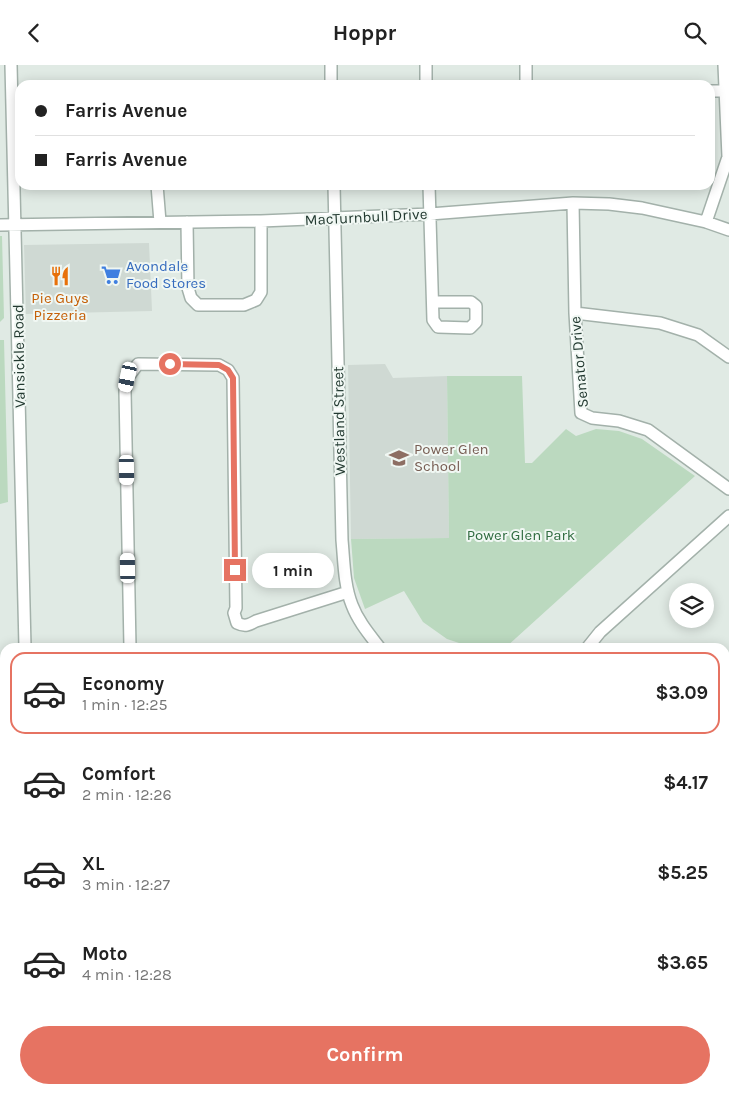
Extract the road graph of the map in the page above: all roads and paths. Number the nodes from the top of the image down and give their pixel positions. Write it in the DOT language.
graph roads {
  1 [pos="10,65"];
  2 [pos="331,65"];
  3 [pos="426,65"];
  4 [pos="526,65"];
  5 [pos="724,65"];
  6 [pos="331,80"];
  7 [pos="426,80"];
  8 [pos="526,80"];
  9 [pos="715,91"];
  10 [pos="726,91"];
  11 [pos="15,113"];
  12 [pos="0,123"];
  13 [pos="15,123"];
  14 [pos="15,190"];
  15 [pos="157,190"];
  16 [pos="334,190"];
  17 [pos="429,190"];
  18 [pos="573,203"];
  19 [pos="430,213"];
  20 [pos="335,219"];
  21 [pos="261,221"];
  22 [pos="187,222"];
  23 [pos="706,222"];
  24 [pos="160,223"];
  25 [pos="15,224"];
  26 [pos="0,225"];
  27 [pos="729,230"];
  28 [pos="433,302"];
  29 [pos="575,313"];
  30 [pos="729,357"];
  31 [pos="729,489"];
  32 [pos="729,517"];
  33 [pos="348,592"];
  34 [pos="26,643"];
  35 [pos="130,643"];
  36 [pos="377,643"];
  37 [pos="591,643"];
  1 -- 11 [label="street, Vansickle Road"];
  2 -- 6 [label="street"];
  3 -- 7 [label="street"];
  4 -- 8 [label="street"];
  5 -- 10 [label="street"];
  9 -- 10 [label="street"];
  10 -- 23 [label="street"];
  12 -- 13 [label="street"];
  14 -- 25 [label="street, Vansickle Road"];
  15 -- 24 [label="street"];
  16 -- 20 [label="street, Westland Street"];
  17 -- 19 [label="street"];
  18 -- 19 [label="street, MacTurnbull Drive"];
  18 -- 23 [label="street, MacTurnbull Drive"];
  18 -- 29 [label="street, Senator Drive"];
  19 -- 20 [label="street, MacTurnbull Drive"];
  19 -- 28 [label="street"];
  20 -- 21 [label="street, MacTurnbull Drive"];
  20 -- 33 [label="street, Westland Street"];
  21 -- 22 [label="street, MacTurnbull Drive"];
  21 -- 22 [label="street"];
  22 -- 24 [label="street, MacTurnbull Drive"];
  23 -- 27 [label="street, MacTurnbull Drive"];
  24 -- 25 [label="street, MacTurnbull Drive"];
  25 -- 26 [label="street, MacTurnbull Drive"];
  25 -- 34 [label="street, Vansickle Road"];
  29 -- 30 [label="street"];
  29 -- 31 [label="street, Senator Drive"];
  32 -- 37 [label="street"];
  33 -- 35 [label="street"];
  33 -- 36 [label="street, Westland Street"];
}
